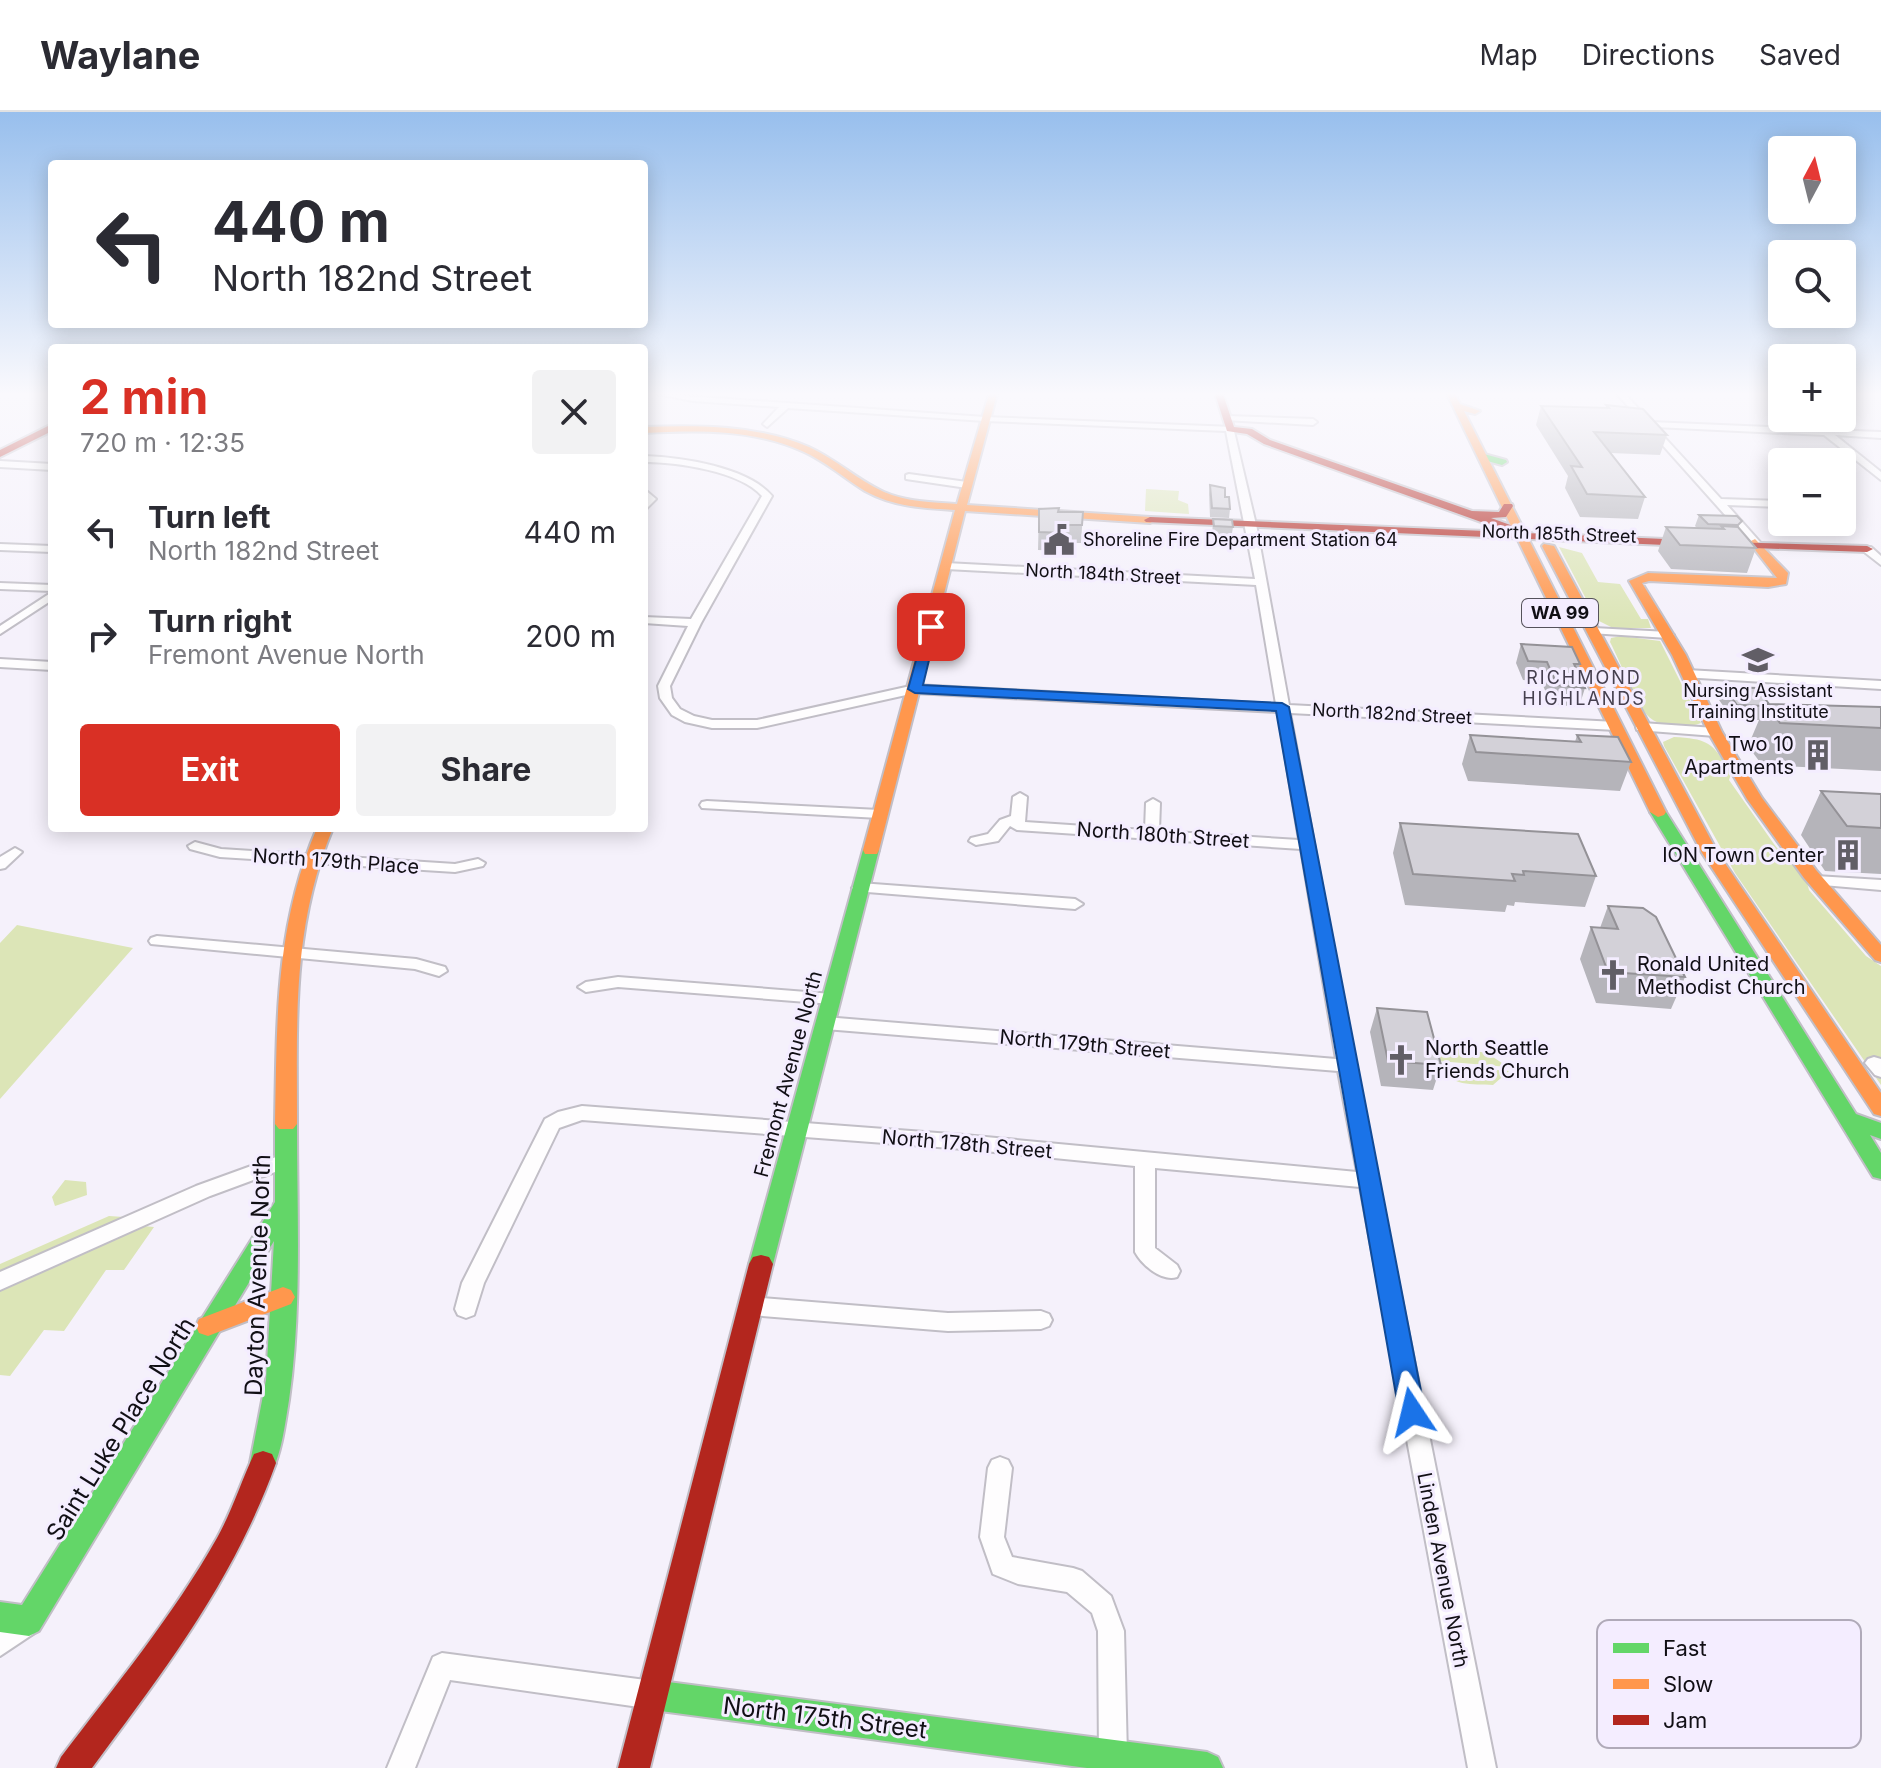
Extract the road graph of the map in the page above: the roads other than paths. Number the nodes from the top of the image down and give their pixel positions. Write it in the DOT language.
graph roads {
  1 [pos="713,471"];
  2 [pos="841,471"];
  3 [pos="971,471"];
  4 [pos="1239,471"];
  5 [pos="1342,471"];
  6 [pos="1497,471"];
  7 [pos="1499,471"];
  8 [pos="1692,471"];
  9 [pos="909,477"];
  10 [pos="967,485"];
  11 [pos="1720,502"];
  12 [pos="1768,504"];
  13 [pos="1508,506"];
  14 [pos="959,509"];
  15 [pos="1473,522"];
  16 [pos="1251,524"];
  17 [pos="1532,535"];
  18 [pos="1757,544"];
  19 [pos="0,547"];
  20 [pos="48,549"];
  21 [pos="1876,553"];
  22 [pos="946,566"];
  23 [pos="1261,582"];
  24 [pos="0,586"];
  25 [pos="48,588"];
  26 [pos="46,602"];
  27 [pos="648,620"];
  28 [pos="695,623"];
  29 [pos="0,631"];
  30 [pos="1594,631"];
  31 [pos="1668,635"];
  32 [pos="1576,644"];
  33 [pos="1604,654"];
  34 [pos="0,663"];
  35 [pos="48,666"];
  36 [pos="1687,674"];
  37 [pos="1881,685"];
  38 [pos="915,689"];
  39 [pos="1605,703"];
  40 [pos="1282,707"];
  41 [pos="1616,726"];
  42 [pos="1642,727"];
  43 [pos="1715,732"];
  44 [pos="1652,746"];
  45 [pos="1020,797"];
  46 [pos="1153,803"];
  47 [pos="707,805"];
  48 [pos="879,814"];
  49 [pos="1017,822"];
  50 [pos="323,832"];
  51 [pos="1152,835"];
  52 [pos="976,841"];
  53 [pos="1309,845"];
  54 [pos="195,846"];
  55 [pos="15,852"];
  56 [pos="309,860"];
  57 [pos="1685,860"];
  58 [pos="478,863"];
  59 [pos="0,865"];
  60 [pos="1728,881"];
  61 [pos="1816,881"];
  62 [pos="1881,885"];
  63 [pos="860,888"];
  64 [pos="1075,904"];
  65 [pos="157,941"];
  66 [pos="289,955"];
  67 [pos="1881,956"];
  68 [pos="439,971"];
  69 [pos="586,987"];
  70 [pos="832,999"];
  71 [pos="825,1023"];
  72 [pos="1346,1066"];
  73 [pos="1881,1109"];
  74 [pos="1849,1119"];
  75 [pos="794,1130"];
  76 [pos="1881,1131"];
  77 [pos="287,1160"];
  78 [pos="1145,1161"];
  79 [pos="1881,1171"];
  80 [pos="1369,1181"];
  81 [pos="283,1207"];
  82 [pos="1170,1271"];
  83 [pos="0,1281"];
  84 [pos="283,1297"];
  85 [pos="751,1306"];
  86 [pos="466,1309"];
  87 [pos="1041,1320"];
  88 [pos="208,1326"];
  89 [pos="1000,1468"];
  90 [pos="0,1617"];
  91 [pos="29,1621"];
  92 [pos="0,1643"];
  93 [pos="653,1695"];
  94 [pos="1113,1756"];
  95 [pos="72,1768"];
  96 [pos="401,1768"];
  97 [pos="634,1768"];
  98 [pos="1207,1768"];
  99 [pos="1482,1768"];
  1 -- 28 [label="street"];
  2 -- 14 [label="main road, North 185th Street"];
  3 -- 10 [label="main road, Fremont Avenue North"];
  4 -- 16 [label="street, Linden Avenue North"];
  5 -- 15 [label="main road"];
  6 -- 13 [label="main road, WA 99"];
  7 -- 17 [label="main road, WA 99"];
  8 -- 11 [label="street"];
  9 -- 10 [label="street"];
  10 -- 14 [label="main road, Fremont Avenue North"];
  11 -- 12 [label="street"];
  11 -- 18 [label="street"];
  13 -- 15 [label="main road"];
  13 -- 17 [label="main road, WA 99"];
  14 -- 16 [label="main road, North 185th Street"];
  14 -- 22 [label="main road, Fremont Avenue North"];
  15 -- 16 [label="main road, North 185th Street"];
  15 -- 17 [label="main road, North 185th Street"];
  16 -- 17 [label="main road, North 185th Street"];
  16 -- 23 [label="street, Linden Avenue North"];
  17 -- 18 [label="main road, North 185th Street"];
  17 -- 18 [label="main road, North 185th Street"];
  17 -- 30 [label="main road, WA 99"];
  17 -- 32 [label="main road, WA 99"];
  18 -- 21 [label="main road, North 185th Street"];
  18 -- 31 [label="main road"];
  19 -- 20 [label="street"];
  22 -- 23 [label="street, North 184th Street"];
  22 -- 38 [label="main road, Fremont Avenue North"];
  23 -- 40 [label="street, Linden Avenue North"];
  24 -- 25 [label="street"];
  26 -- 29 [label="street"];
  27 -- 28 [label="street"];
  28 -- 38 [label="street, North 182nd Street"];
  30 -- 31 [label="street"];
  30 -- 33 [label="main road, WA 99"];
  31 -- 36 [label="main road"];
  32 -- 33 [label="main road"];
  32 -- 39 [label="main road, WA 99"];
  33 -- 42 [label="main road, WA 99"];
  34 -- 35 [label="street"];
  36 -- 37 [label="street"];
  36 -- 43 [label="main road"];
  38 -- 40 [label="street, North 182nd Street"];
  38 -- 48 [label="main road, Fremont Avenue North"];
  39 -- 41 [label="main road, WA 99"];
  39 -- 42 [label="main road"];
  40 -- 41 [label="street, North 182nd Street"];
  40 -- 53 [label="street, Linden Avenue North"];
  41 -- 44 [label="main road"];
  41 -- 57 [label="main road, WA 99"];
  42 -- 43 [label="street"];
  42 -- 44 [label="main road, WA 99"];
  43 -- 61 [label="main road"];
  44 -- 60 [label="main road, WA 99"];
  45 -- 49 [label="street"];
  46 -- 51 [label="street"];
  47 -- 48 [label="street"];
  48 -- 63 [label="main road, Fremont Avenue North"];
  49 -- 51 [label="street, North 180th Street"];
  49 -- 52 [label="street"];
  50 -- 56 [label="main road, Dayton Avenue North"];
  51 -- 53 [label="street, North 180th Street"];
  53 -- 72 [label="street, Linden Avenue North"];
  54 -- 56 [label="street, North 179th Place"];
  55 -- 59 [label="street"];
  56 -- 58 [label="street, North 179th Place"];
  56 -- 66 [label="main road, Dayton Avenue North"];
  57 -- 60 [label="main road"];
  57 -- 74 [label="main road, WA 99"];
  60 -- 73 [label="main road, WA 99"];
  61 -- 62 [label="street"];
  61 -- 67 [label="main road"];
  63 -- 64 [label="street"];
  63 -- 70 [label="main road, Fremont Avenue North"];
  65 -- 66 [label="street"];
  66 -- 68 [label="street"];
  66 -- 77 [label="main road, Dayton Avenue North"];
  69 -- 70 [label="street"];
  70 -- 71 [label="main road, Fremont Avenue North"];
  71 -- 72 [label="street, North 179th Street"];
  71 -- 75 [label="main road, Fremont Avenue North"];
  72 -- 80 [label="street, Linden Avenue North"];
  74 -- 76 [label="main road"];
  74 -- 79 [label="main road, WA 99"];
  75 -- 78 [label="street, North 178th Street"];
  75 -- 85 [label="main road, Fremont Avenue North"];
  75 -- 86 [label="street, North 178th Street"];
  77 -- 81 [label="main road, Dayton Avenue North"];
  77 -- 83 [label="street"];
  78 -- 80 [label="street, North 178th Street"];
  78 -- 82 [label="street"];
  80 -- 99 [label="street, Linden Avenue North"];
  81 -- 84 [label="main road, Dayton Avenue North"];
  81 -- 88 [label="main road"];
  84 -- 88 [label="main road, Saint Luke Place North"];
  84 -- 95 [label="main road, Dayton Avenue North"];
  85 -- 87 [label="street"];
  85 -- 93 [label="main road, Fremont Avenue North"];
  88 -- 91 [label="main road, Saint Luke Place North"];
  89 -- 94 [label="street"];
  90 -- 91 [label="main road"];
  91 -- 92 [label="street"];
  93 -- 94 [label="main road, North 175th Street"];
  93 -- 96 [label="street, North 175th Street"];
  93 -- 97 [label="main road, Fremont Avenue North"];
  94 -- 98 [label="main road, North 175th Street"];
}
